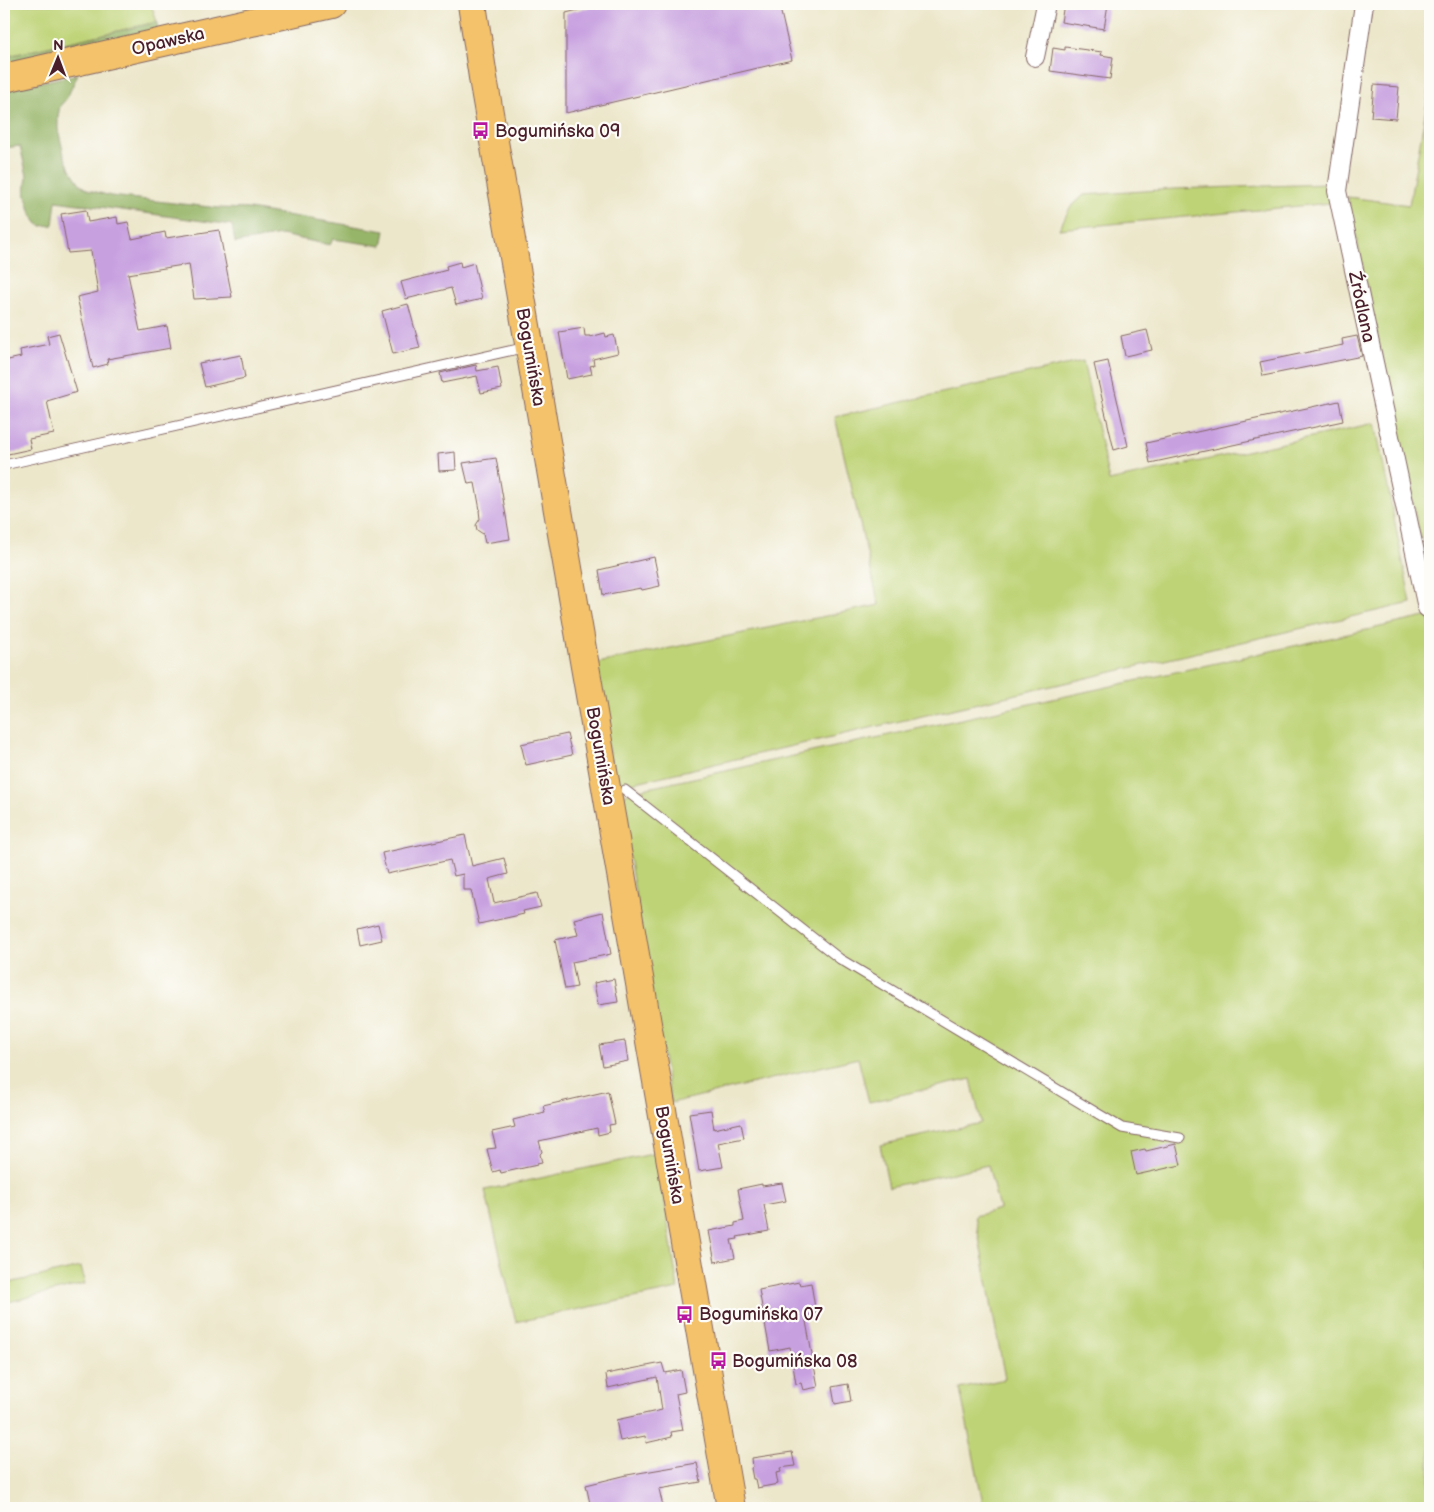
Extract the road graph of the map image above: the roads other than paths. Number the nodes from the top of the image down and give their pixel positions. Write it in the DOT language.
graph roads {
  1 [pos="331,4"];
  2 [pos="472,4"];
  3 [pos="1046,4"];
  4 [pos="1364,4"];
  5 [pos="1035,57"];
  6 [pos="4,78"];
  7 [pos="530,346"];
  8 [pos="4,465"];
  9 [pos="1427,608"];
  10 [pos="625,790"];
  11 [pos="1180,1138"];
  12 [pos="731,1508"];
  1 -- 6 [label="main road, Opawska"];
  2 -- 7 [label="main road, Bogumińska"];
  3 -- 5 [label="street"];
  4 -- 9 [label="street, Źródlana"];
  7 -- 8 [label="lane"];
  7 -- 12 [label="main road, Bogumińska"];
  10 -- 11 [label="lane"];
}
